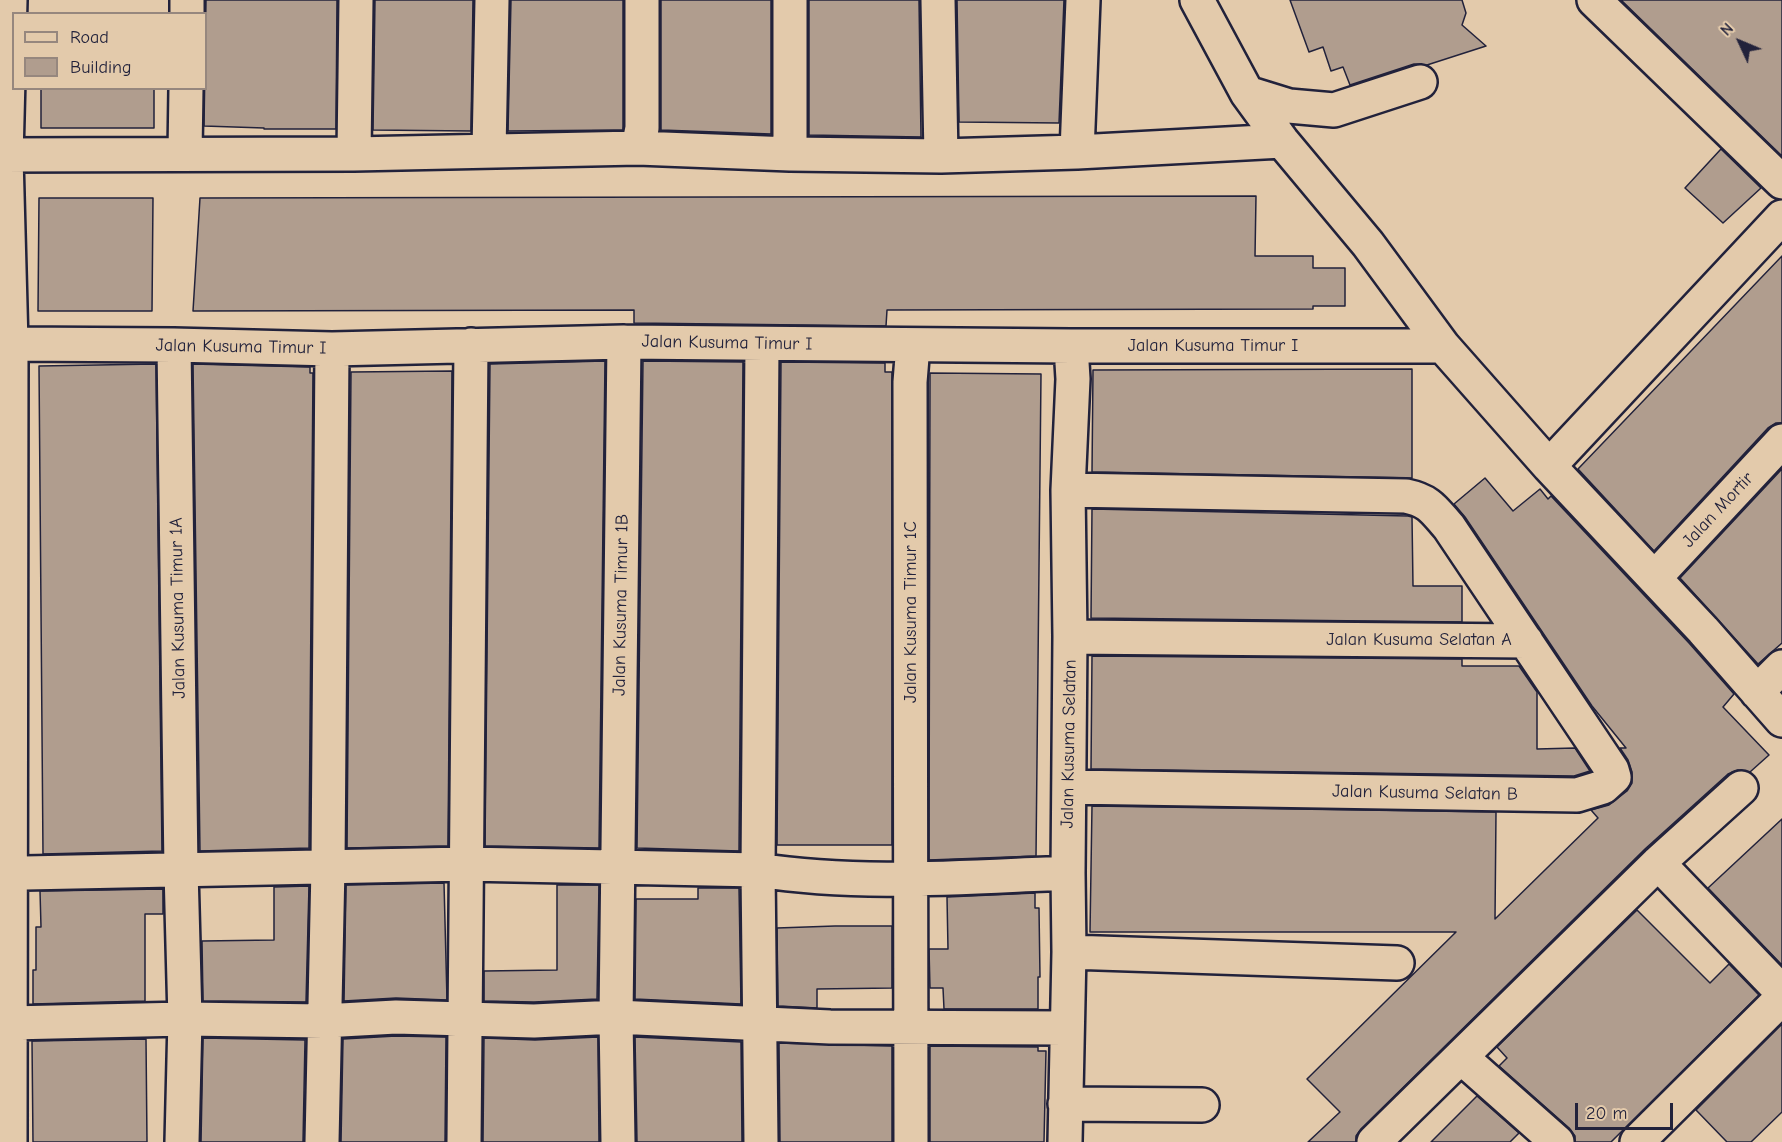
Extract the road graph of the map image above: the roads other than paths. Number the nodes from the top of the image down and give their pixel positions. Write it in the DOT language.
graph roads {
  1 [pos="10,0"];
  2 [pos="356,0"];
  3 [pos="492,0"];
  4 [pos="642,0"];
  5 [pos="790,0"];
  6 [pos="938,0"];
  7 [pos="1083,0"];
  8 [pos="1197,0"];
  9 [pos="1594,0"];
  10 [pos="1420,82"];
  11 [pos="186,90"];
  12 [pos="1247,93"];
  13 [pos="1282,141"];
  14 [pos="638,148"];
  15 [pos="489,151"];
  16 [pos="1077,152"];
  17 [pos="185,153"];
  18 [pos="354,154"];
  19 [pos="790,154"];
  20 [pos="3,156"];
  21 [pos="941,156"];
  22 [pos="1782,182"];
  23 [pos="1782,218"];
  24 [pos="624,342"];
  25 [pos="11,344"];
  26 [pos="762,344"];
  27 [pos="174,345"];
  28 [pos="471,345"];
  29 [pos="913,345"];
  30 [pos="1071,346"];
  31 [pos="1443,346"];
  32 [pos="332,350"];
  33 [pos="1782,441"];
  34 [pos="1549,466"];
  35 [pos="1068,490"];
  36 [pos="1656,579"];
  37 [pos="1070,637"];
  38 [pos="1526,641"];
  39 [pos="1782,667"];
  40 [pos="1757,692"];
  41 [pos="1782,720"];
  42 [pos="1069,787"];
  43 [pos="1741,788"];
  44 [pos="1658,863"];
  45 [pos="466,864"];
  46 [pos="328,867"];
  47 [pos="618,867"];
  48 [pos="181,870"];
  49 [pos="758,870"];
  50 [pos="9,872"];
  51 [pos="1068,873"];
  52 [pos="912,879"];
  53 [pos="1069,952"];
  54 [pos="1397,963"];
  55 [pos="1782,992"];
  56 [pos="1782,998"];
  57 [pos="616,1017"];
  58 [pos="185,1018"];
  59 [pos="464,1018"];
  60 [pos="323,1022"];
  61 [pos="10,1023"];
  62 [pos="761,1024"];
  63 [pos="910,1028"];
  64 [pos="1066,1028"];
  65 [pos="1461,1057"];
  66 [pos="1065,1104"];
  67 [pos="1202,1105"];
  68 [pos="1641,1141"];
  69 [pos="10,1142"];
  70 [pos="182,1142"];
  71 [pos="322,1142"];
  72 [pos="464,1142"];
  73 [pos="618,1142"];
  74 [pos="761,1142"];
  75 [pos="911,1142"];
  76 [pos="1065,1142"];
  77 [pos="1374,1142"];
  78 [pos="1557,1142"];
  1 -- 20 [label="street"];
  2 -- 18 [label="street"];
  3 -- 15 [label="street"];
  4 -- 14 [label="street"];
  5 -- 19 [label="street"];
  6 -- 21 [label="street"];
  7 -- 16 [label="street"];
  8 -- 12 [label="street"];
  9 -- 22 [label="street"];
  10 -- 12 [label="street"];
  11 -- 17 [label="street"];
  12 -- 13 [label="street"];
  13 -- 16 [label="street"];
  13 -- 31 [label="street"];
  14 -- 15 [label="street"];
  14 -- 19 [label="street"];
  15 -- 18 [label="street"];
  16 -- 21 [label="street"];
  17 -- 18 [label="street"];
  17 -- 20 [label="street"];
  19 -- 21 [label="street"];
  20 -- 25 [label="street"];
  23 -- 34 [label="street"];
  24 -- 26 [label="street, Jalan Kusuma Timur I"];
  24 -- 28 [label="street, Jalan Kusuma Timur I"];
  24 -- 47 [label="street, Jalan Kusuma Timur 1B"];
  25 -- 27 [label="street, Jalan Kusuma Timur I"];
  25 -- 50 [label="street"];
  26 -- 29 [label="street, Jalan Kusuma Timur I"];
  26 -- 49 [label="street"];
  27 -- 32 [label="street, Jalan Kusuma Timur I"];
  27 -- 48 [label="street, Jalan Kusuma Timur 1A"];
  28 -- 32 [label="street, Jalan Kusuma Timur I"];
  28 -- 45 [label="street"];
  29 -- 30 [label="street, Jalan Kusuma Timur I"];
  29 -- 52 [label="street, Jalan Kusuma Timur 1C"];
  30 -- 31 [label="street, Jalan Kusuma Timur I"];
  30 -- 35 [label="street, Jalan Kusuma Selatan"];
  31 -- 34 [label="street"];
  32 -- 46 [label="street"];
  33 -- 36 [label="street, Jalan Mortir"];
  34 -- 36 [label="street"];
  35 -- 37 [label="street, Jalan Kusuma Selatan"];
  35 -- 38 [label="street, Jalan Kusuma Selatan A"];
  36 -- 40 [label="street"];
  37 -- 38 [label="street, Jalan Kusuma Selatan A"];
  37 -- 42 [label="street, Jalan Kusuma Selatan"];
  38 -- 42 [label="street, Jalan Kusuma Selatan B"];
  39 -- 40 [label="street"];
  40 -- 41 [label="street"];
  42 -- 51 [label="street, Jalan Kusuma Selatan"];
  43 -- 44 [label="street"];
  44 -- 55 [label="street"];
  44 -- 65 [label="street"];
  45 -- 46 [label="street"];
  45 -- 47 [label="street"];
  45 -- 59 [label="street"];
  46 -- 48 [label="street"];
  46 -- 60 [label="street"];
  47 -- 49 [label="street"];
  47 -- 57 [label="street, Jalan Kusuma Timur 1B"];
  48 -- 50 [label="street"];
  48 -- 58 [label="street, Jalan Kusuma Timur 1A"];
  49 -- 52 [label="street"];
  49 -- 62 [label="street"];
  50 -- 61 [label="street"];
  51 -- 52 [label="street"];
  51 -- 53 [label="street, Jalan Kusuma Selatan"];
  52 -- 63 [label="street, Jalan Kusuma Timur 1C"];
  53 -- 54 [label="street"];
  53 -- 64 [label="street, Jalan Kusuma Selatan"];
  56 -- 68 [label="street"];
  57 -- 59 [label="street"];
  57 -- 62 [label="street"];
  57 -- 73 [label="street, Jalan Kusuma Timur 1B"];
  58 -- 60 [label="street"];
  58 -- 61 [label="street"];
  58 -- 70 [label="street, Jalan Kusuma Timur 1A"];
  59 -- 60 [label="street"];
  59 -- 72 [label="street"];
  60 -- 71 [label="street"];
  61 -- 69 [label="street"];
  62 -- 63 [label="street"];
  62 -- 74 [label="street"];
  63 -- 64 [label="street"];
  63 -- 75 [label="street, Jalan Kusuma Timur 1C"];
  64 -- 66 [label="street, Jalan Kusuma Selatan"];
  65 -- 77 [label="street"];
  65 -- 78 [label="street"];
  66 -- 67 [label="street"];
  66 -- 76 [label="street, Jalan Kusuma Selatan"];
}
